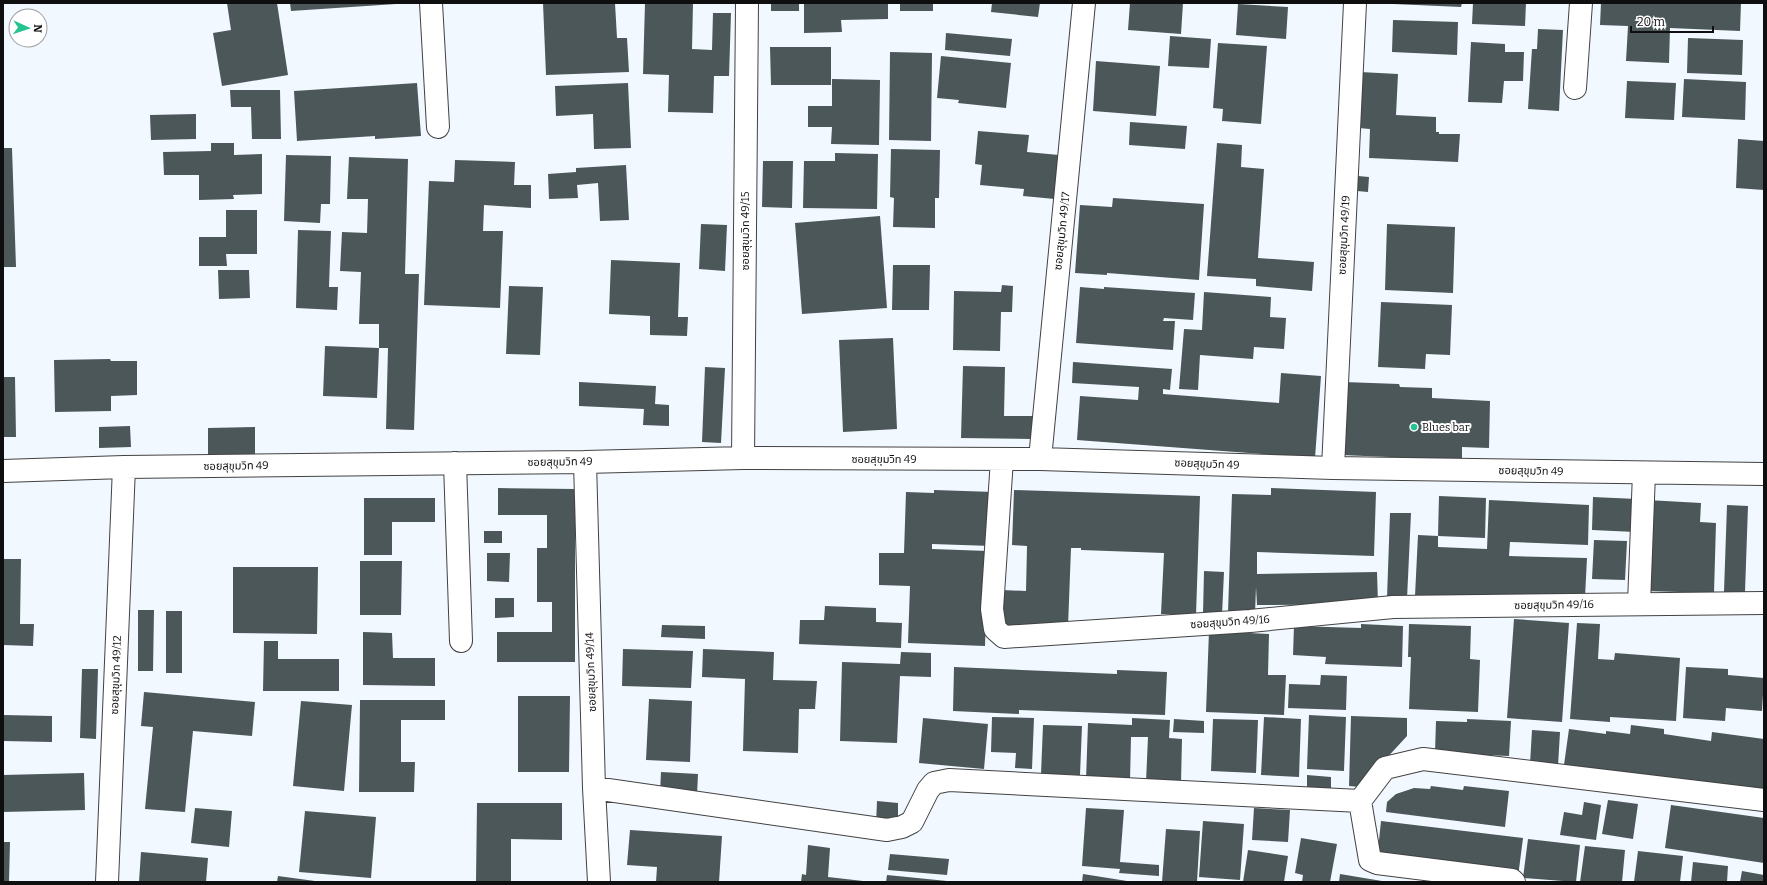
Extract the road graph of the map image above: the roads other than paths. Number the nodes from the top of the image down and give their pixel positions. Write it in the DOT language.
graph roads {
  1 [pos="431,3"];
  2 [pos="747,3"];
  3 [pos="1084,3"];
  4 [pos="1354,3"];
  5 [pos="1581,3"];
  6 [pos="1575,88"];
  7 [pos="438,127"];
  8 [pos="743,458"];
  9 [pos="1002,459"];
  10 [pos="1040,460"];
  11 [pos="585,462"];
  12 [pos="455,463"];
  13 [pos="124,467"];
  14 [pos="1333,468"];
  15 [pos="3,471"];
  16 [pos="1644,473"];
  17 [pos="1764,474"];
  18 [pos="1764,603"];
  19 [pos="1639,604"];
  20 [pos="461,641"];
  21 [pos="594,788"];
  22 [pos="1764,800"];
  23 [pos="1360,801"];
  24 [pos="107,882"];
  25 [pos="599,882"];
  26 [pos="1514,882"];
  1 -- 7 [label="street"];
  2 -- 8 [label="street, ซอยสุขุมวิท 49/15"];
  3 -- 10 [label="street, ซอยสุขุมวิท 49/17"];
  4 -- 14 [label="street, ซอยสุขุมวิท 49/19"];
  5 -- 6 [label="street"];
  8 -- 9 [label="street, ซอยสุขุมวิท 49"];
  8 -- 11 [label="street, ซอยสุขุมวิท 49"];
  9 -- 10 [label="street, ซอยสุขุมวิท 49"];
  9 -- 19 [label="street, ซอยสุขุมวิท 49/16"];
  10 -- 14 [label="street, ซอยสุขุมวิท 49"];
  11 -- 12 [label="street, ซอยสุขุมวิท 49"];
  11 -- 21 [label="street, ซอยสุขุมวิท 49/14"];
  12 -- 13 [label="street, ซอยสุขุมวิท 49"];
  12 -- 20 [label="street"];
  13 -- 15 [label="street, ซอยสุขุมวิท 49"];
  13 -- 24 [label="street, ซอยสุขุมวิท 49/12"];
  14 -- 16 [label="street, ซอยสุขุมวิท 49"];
  16 -- 17 [label="street, ซอยสุขุมวิท 49"];
  16 -- 19 [label="street"];
  18 -- 19 [label="street, ซอยสุขุมวิท 49/16"];
  21 -- 23 [label="street"];
  21 -- 25 [label="street, ซอยสุขุมวิท 49/14"];
  22 -- 23 [label="street"];
  23 -- 26 [label="street"];
}
